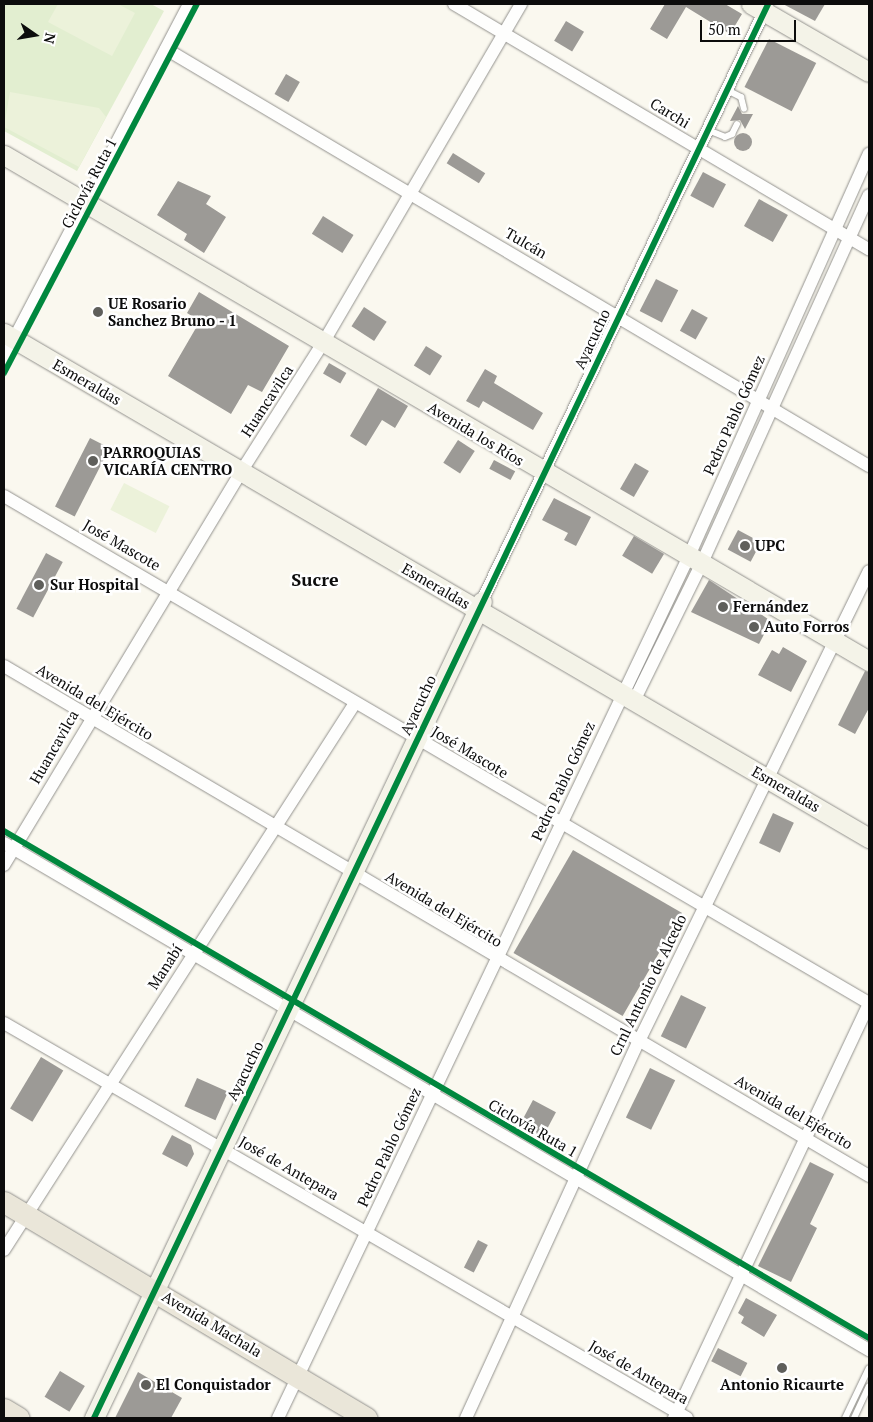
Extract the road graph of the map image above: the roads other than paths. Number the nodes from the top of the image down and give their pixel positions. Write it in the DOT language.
graph roads {
  1 [pos="190,4"];
  2 [pos="454,4"];
  3 [pos="521,4"];
  4 [pos="761,6"];
  5 [pos="503,33"];
  6 [pos="166,49"];
  7 [pos="869,72"];
  8 [pos="727,90"];
  9 [pos="744,109"];
  10 [pos="737,124"];
  11 [pos="708,130"];
  12 [pos="699,149"];
  13 [pos="869,154"];
  14 [pos="4,155"];
  15 [pos="409,194"];
  16 [pos="869,195"];
  17 [pos="86,200"];
  18 [pos="835,229"];
  19 [pos="849,238"];
  20 [pos="869,249"];
  21 [pos="616,315"];
  22 [pos="10,331"];
  23 [pos="326,338"];
  24 [pos="4,358"];
  25 [pos="759,400"];
  26 [pos="772,408"];
  27 [pos="869,466"];
  28 [pos="243,468"];
  29 [pos="546,469"];
  30 [pos="4,496"];
  31 [pos="696,557"];
  32 [pos="869,571"];
  33 [pos="169,592"];
  34 [pos="480,605"];
  35 [pos="837,638"];
  36 [pos="869,650"];
  37 [pos="869,662"];
  38 [pos="4,666"];
  39 [pos="630,693"];
  40 [pos="355,703"];
  41 [pos="90,718"];
  42 [pos="416,739"];
  43 [pos="771,775"];
  44 [pos="561,824"];
  45 [pos="869,826"];
  46 [pos="274,828"];
  47 [pos="869,838"];
  48 [pos="9,846"];
  49 [pos="4,865"];
  50 [pos="352,874"];
  51 [pos="704,907"];
  52 [pos="194,953"];
  53 [pos="498,960"];
  54 [pos="869,1003"];
  55 [pos="288,1008"];
  56 [pos="4,1022"];
  57 [pos="639,1041"];
  58 [pos="108,1083"];
  59 [pos="431,1096"];
  60 [pos="803,1136"];
  61 [pos="221,1148"];
  62 [pos="576,1176"];
  63 [pos="869,1176"];
  64 [pos="4,1202"];
  65 [pos="26,1216"];
  66 [pos="367,1231"];
  67 [pos="4,1250"];
  68 [pos="740,1273"];
  69 [pos="155,1289"];
  70 [pos="512,1316"];
  71 [pos="869,1350"];
  72 [pos="869,1368"];
  73 [pos="299,1376"];
  74 [pos="869,1386"];
  75 [pos="4,1409"];
  76 [pos="679,1416"];
  77 [pos="19,1418"];
  78 [pos="94,1418"];
  79 [pos="278,1418"];
  80 [pos="367,1418"];
  81 [pos="466,1418"];
  82 [pos="846,1418"];
  83 [pos="854,1418"];
  1 -- 6 [label="street"];
  2 -- 5 [label="street, Carchi"];
  3 -- 5 [label="street, Huancavilca"];
  4 -- 7 [label="main road"];
  4 -- 8 [label="street, Ayacucho"];
  5 -- 12 [label="street, Carchi"];
  5 -- 15 [label="street, Huancavilca"];
  6 -- 15 [label="street, Tulcán"];
  6 -- 17 [label="street"];
  8 -- 9 [label="lane"];
  8 -- 11 [label="street, Ayacucho"];
  10 -- 11 [label="lane"];
  11 -- 12 [label="street, Ayacucho"];
  12 -- 18 [label="street, Carchi"];
  12 -- 21 [label="street, Ayacucho"];
  13 -- 18 [label="street, Pedro Pablo Gómez"];
  14 -- 17 [label="main road, Avenida los Ríos"];
  15 -- 21 [label="street, Tulcán"];
  15 -- 23 [label="street, Huancavilca"];
  16 -- 19 [label="street, Pedro Pablo Gómez"];
  17 -- 22 [label="street"];
  17 -- 23 [label="main road, Avenida los Ríos"];
  18 -- 19 [label="street, Carchi"];
  18 -- 25 [label="street, Pedro Pablo Gómez"];
  19 -- 20 [label="street, Carchi"];
  19 -- 26 [label="street, Pedro Pablo Gómez"];
  21 -- 25 [label="street, Tulcán"];
  21 -- 29 [label="street, Ayacucho"];
  22 -- 24 [label="street"];
  22 -- 28 [label="main road, Esmeraldas"];
  23 -- 28 [label="street, Huancavilca"];
  23 -- 29 [label="main road, Avenida los Ríos"];
  25 -- 26 [label="street, Tulcán"];
  25 -- 31 [label="street, Pedro Pablo Gómez"];
  26 -- 27 [label="street, Tulcán"];
  26 -- 31 [label="street, Pedro Pablo Gómez"];
  28 -- 33 [label="street, Huancavilca"];
  28 -- 34 [label="main road, Esmeraldas"];
  29 -- 31 [label="main road, Avenida los Ríos"];
  29 -- 34 [label="street, Ayacucho"];
  30 -- 33 [label="street, José Mascote"];
  31 -- 35 [label="main road, Avenida los Ríos"];
  31 -- 39 [label="street, Pedro Pablo Gómez"];
  32 -- 35 [label="street, Crnl Antonio de Alcedo"];
  33 -- 40 [label="street, José Mascote"];
  33 -- 41 [label="street, Huancavilca"];
  34 -- 39 [label="main road, Esmeraldas"];
  34 -- 42 [label="main road, Ayacucho"];
  35 -- 36 [label="main road, Avenida los Ríos"];
  35 -- 37 [label="main road, Avenida los Ríos"];
  35 -- 43 [label="street, Crnl Antonio de Alcedo"];
  38 -- 41 [label="street, Avenida del Ejército"];
  39 -- 43 [label="main road, Esmeraldas"];
  39 -- 44 [label="street, Pedro Pablo Gómez"];
  40 -- 42 [label="street, José Mascote"];
  40 -- 46 [label="street, Manabí"];
  41 -- 46 [label="street, Avenida del Ejército"];
  41 -- 48 [label="street, Huancavilca"];
  42 -- 44 [label="street, José Mascote"];
  42 -- 50 [label="main road, Ayacucho"];
  43 -- 45 [label="main road, Esmeraldas"];
  43 -- 47 [label="main road, Esmeraldas"];
  43 -- 51 [label="street, Crnl Antonio de Alcedo"];
  44 -- 51 [label="street, José Mascote"];
  44 -- 53 [label="street, Pedro Pablo Gómez"];
  46 -- 50 [label="street, Avenida del Ejército"];
  46 -- 52 [label="street, Manabí"];
  48 -- 49 [label="street, Huancavilca"];
  48 -- 52 [label="street"];
  50 -- 53 [label="street, Avenida del Ejército"];
  50 -- 55 [label="main road, Ayacucho"];
  51 -- 54 [label="street, José Mascote"];
  51 -- 57 [label="street, Crnl Antonio de Alcedo"];
  52 -- 55 [label="street"];
  52 -- 58 [label="street, Manabí"];
  53 -- 57 [label="street, Avenida del Ejército"];
  53 -- 59 [label="street, Pedro Pablo Gómez"];
  54 -- 60 [label="street"];
  55 -- 59 [label="street"];
  55 -- 61 [label="main road, Ayacucho"];
  56 -- 58 [label="street, José de Antepara"];
  57 -- 60 [label="street, Avenida del Ejército"];
  57 -- 62 [label="street, Crnl Antonio de Alcedo"];
  58 -- 61 [label="street, José de Antepara"];
  58 -- 65 [label="street, Manabí"];
  59 -- 62 [label="street"];
  59 -- 66 [label="street, Pedro Pablo Gómez"];
  60 -- 63 [label="street, Avenida del Ejército"];
  60 -- 68 [label="street"];
  61 -- 66 [label="street, José de Antepara"];
  61 -- 69 [label="main road, Ayacucho"];
  62 -- 68 [label="street"];
  62 -- 70 [label="street, Crnl Antonio de Alcedo"];
  64 -- 65 [label="main road, Avenida Machala"];
  65 -- 67 [label="street, Manabí"];
  65 -- 69 [label="main road, Avenida Machala"];
  66 -- 70 [label="street, José de Antepara"];
  66 -- 73 [label="street, Pedro Pablo Gómez"];
  68 -- 71 [label="street"];
  68 -- 76 [label="street"];
  69 -- 73 [label="main road, Avenida Machala"];
  69 -- 78 [label="main road, Ayacucho"];
  70 -- 76 [label="street, José de Antepara"];
  70 -- 81 [label="street, Crnl Antonio de Alcedo"];
  72 -- 82 [label="lane"];
  73 -- 79 [label="street, Pedro Pablo Gómez"];
  73 -- 80 [label="main road, Avenida Machala"];
  74 -- 83 [label="lane"];
  75 -- 77 [label="main road"];
}
